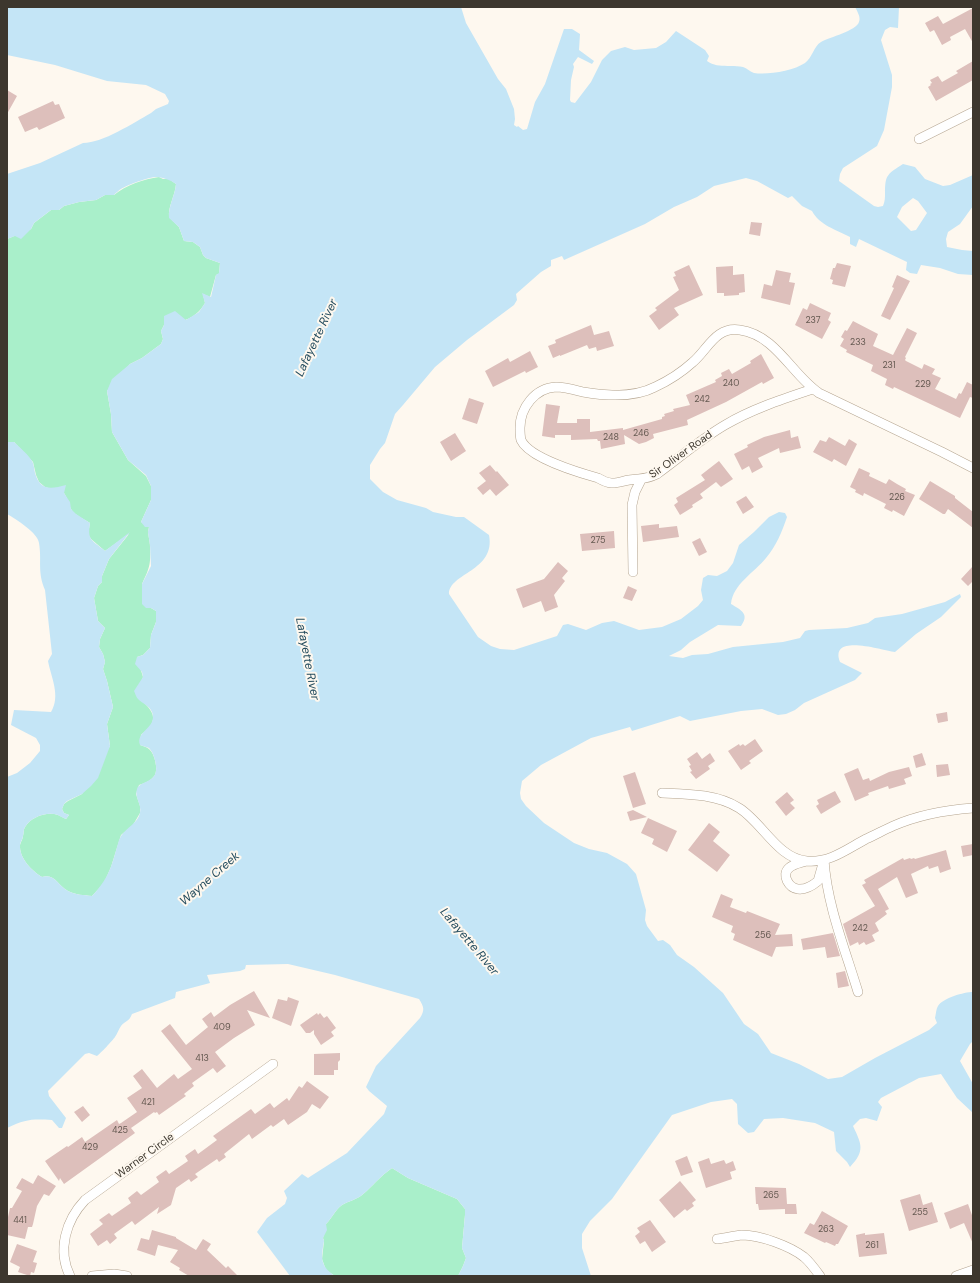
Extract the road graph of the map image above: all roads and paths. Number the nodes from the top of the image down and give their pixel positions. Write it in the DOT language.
graph roads {
  1 [pos="973,112"];
  2 [pos="919,139"];
  3 [pos="813,389"];
  4 [pos="973,468"];
  5 [pos="641,480"];
  6 [pos="633,572"];
  7 [pos="662,793"];
  8 [pos="973,808"];
  9 [pos="824,860"];
  10 [pos="806,861"];
  11 [pos="858,992"];
  12 [pos="273,1064"];
  13 [pos="717,1239"];
  14 [pos="973,1270"];
  15 [pos="70,1276"];
  16 [pos="92,1276"];
  17 [pos="127,1276"];
  18 [pos="820,1276"];
  19 [pos="956,1276"];
  1 -- 2 [label="street"];
  3 -- 4 [label="street, Sir Oliver Road"];
  3 -- 5 [label="street, Sir Oliver Road"];
  3 -- 5 [label="street, Sir Oliver Road"];
  5 -- 6 [label="street"];
  7 -- 10 [label="street"];
  8 -- 9 [label="street"];
  9 -- 10 [label="street"];
  9 -- 10 [label="street"];
  9 -- 11 [label="street"];
  12 -- 15 [label="street, Warner Circle"];
  13 -- 18 [label="street"];
  14 -- 19 [label="street"];
  16 -- 17 [label="street"];
}
